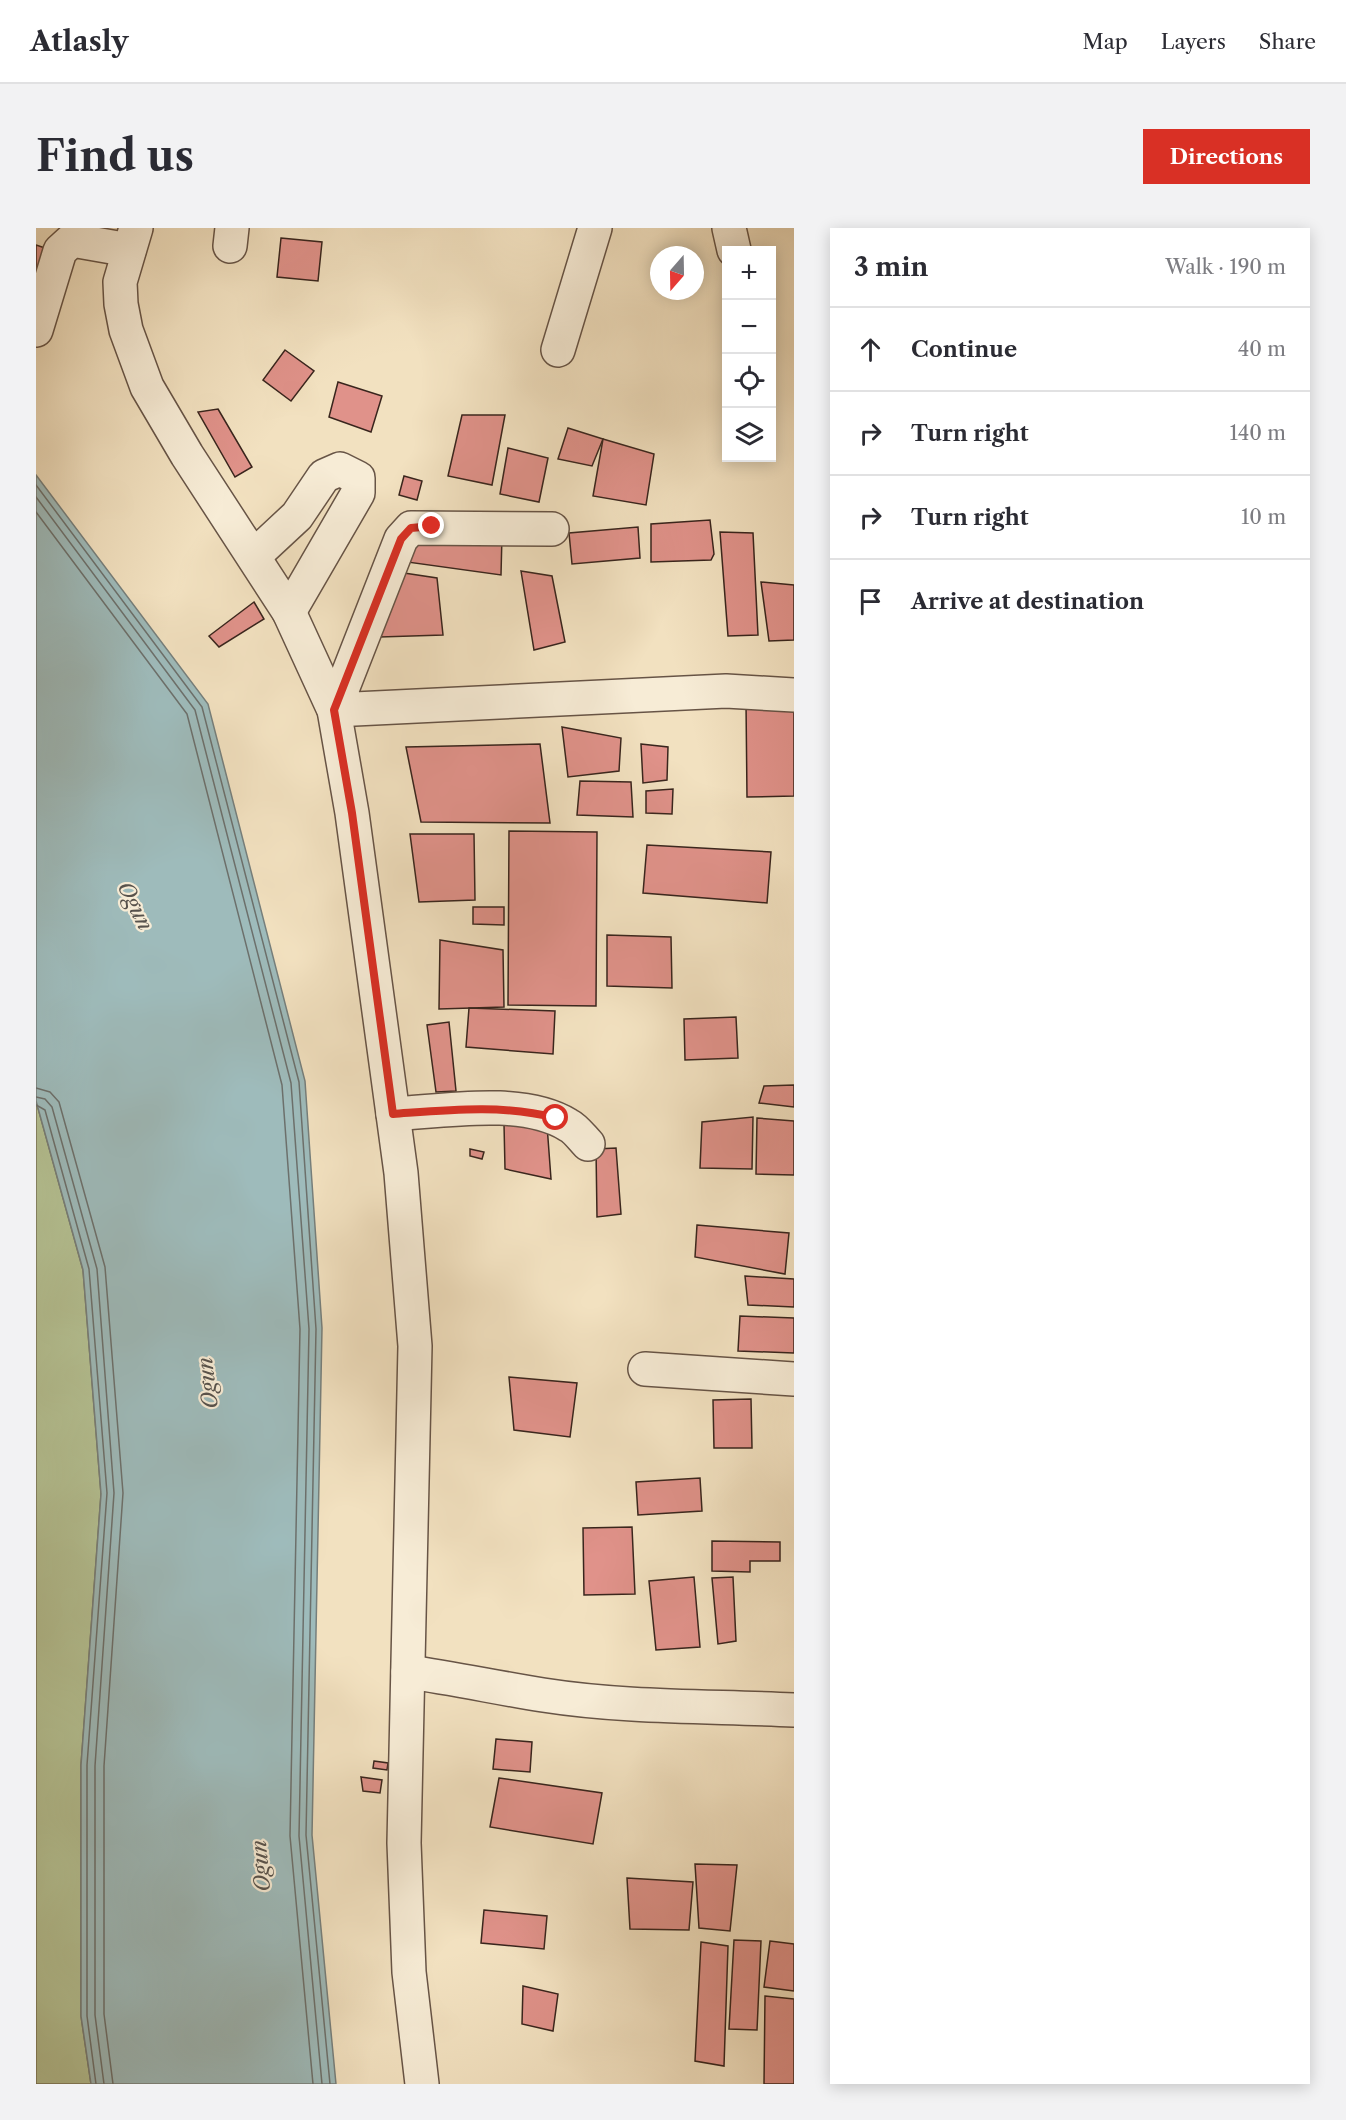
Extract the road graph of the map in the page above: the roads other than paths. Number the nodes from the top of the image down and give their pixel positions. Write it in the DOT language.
graph roads {
  1 [pos="595,228"];
  2 [pos="729,228"];
  3 [pos="132,239"];
  4 [pos="733,246"];
  5 [pos="36,330"];
  6 [pos="558,350"];
  7 [pos="552,529"];
  8 [pos="254,556"];
  9 [pos="288,612"];
  10 [pos="794,695"];
  11 [pos="334,710"];
  12 [pos="393,1114"];
  13 [pos="588,1144"];
  14 [pos="645,1369"];
  15 [pos="794,1379"];
  16 [pos="408,1672"];
  17 [pos="794,1710"];
  18 [pos="422,2084"];
  1 -- 6 [label="street"];
  2 -- 4 [label="street"];
  3 -- 5 [label="street"];
  3 -- 8 [label="street"];
  7 -- 11 [label="street"];
  8 -- 9 [label="street"];
  8 -- 9 [label="street"];
  9 -- 11 [label="street"];
  10 -- 11 [label="street"];
  11 -- 12 [label="street"];
  12 -- 13 [label="street"];
  12 -- 16 [label="street"];
  14 -- 15 [label="street"];
  16 -- 17 [label="street"];
  16 -- 18 [label="street"];
}
